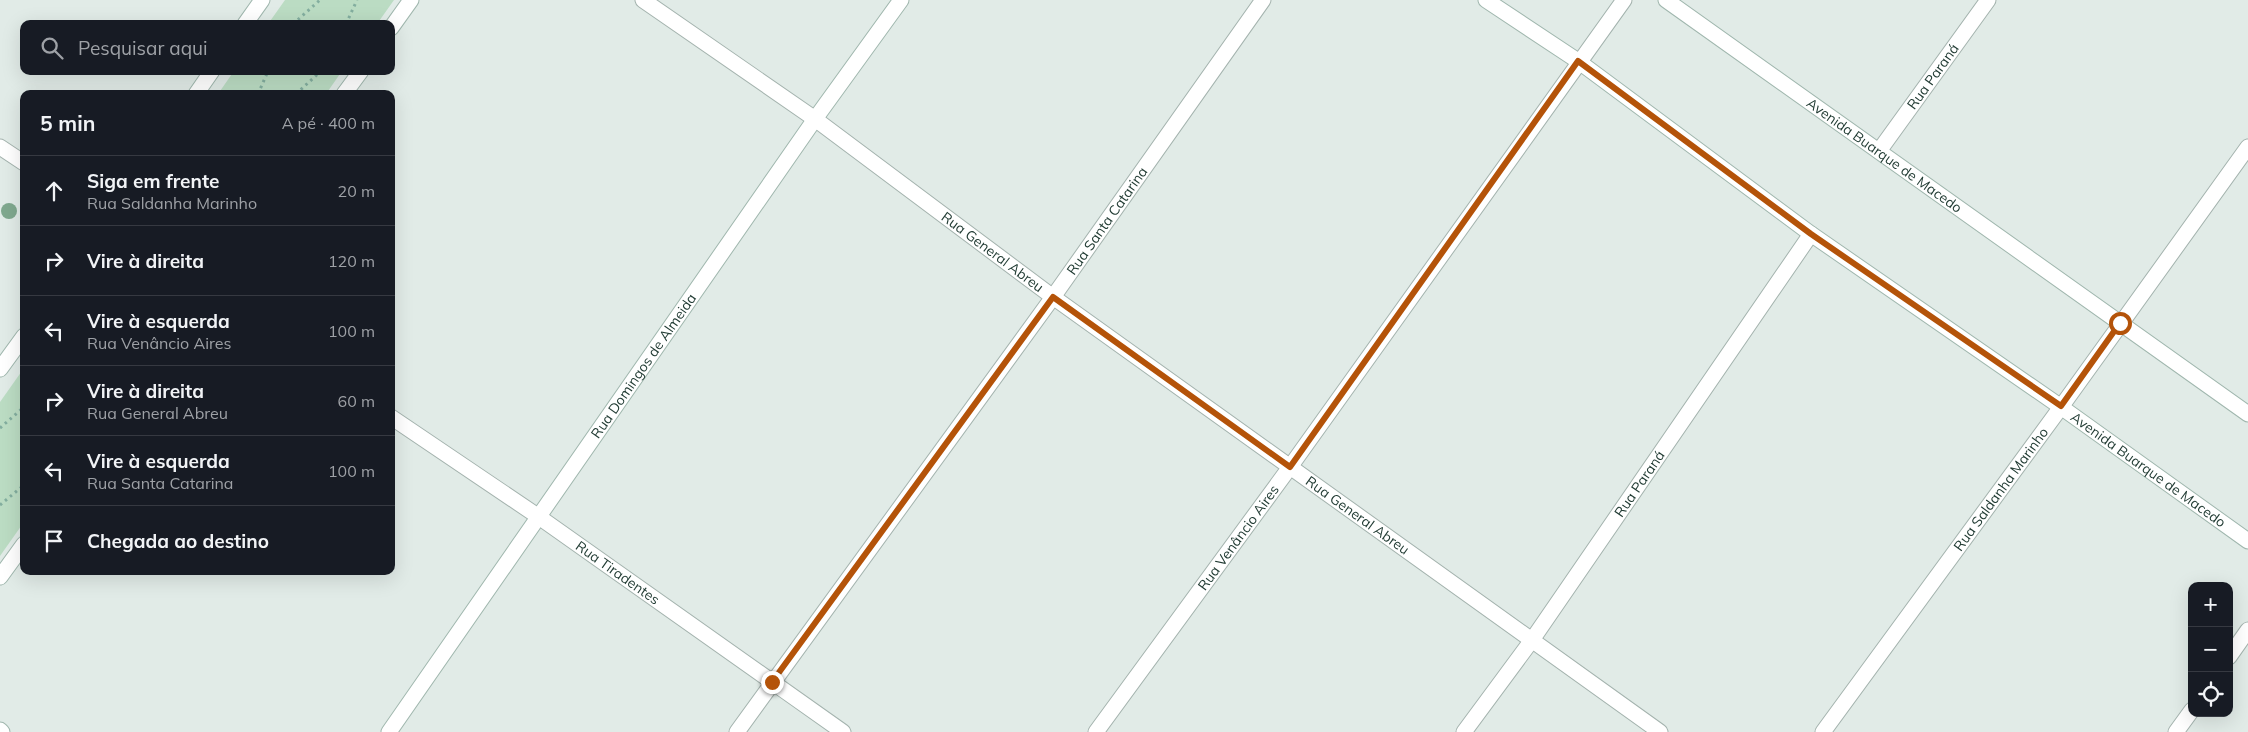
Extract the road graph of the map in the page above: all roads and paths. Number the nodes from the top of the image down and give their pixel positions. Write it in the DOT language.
graph roads {
  1 [pos="262,0"];
  2 [pos="320,0"];
  3 [pos="357,0"];
  4 [pos="411,0"];
  5 [pos="643,0"];
  6 [pos="902,0"];
  7 [pos="1263,0"];
  8 [pos="1486,0"];
  9 [pos="1624,0"];
  10 [pos="1988,0"];
  11 [pos="1673,2"];
  12 [pos="249,20"];
  13 [pos="298,20"];
  14 [pos="348,20"];
  15 [pos="395,22"];
  16 [pos="1578,61"];
  17 [pos="209,75"];
  18 [pos="266,75"];
  19 [pos="317,75"];
  20 [pos="357,75"];
  21 [pos="199,90"];
  22 [pos="260,90"];
  23 [pos="300,90"];
  24 [pos="347,90"];
  25 [pos="815,119"];
  26 [pos="0,147"];
  27 [pos="2248,147"];
  28 [pos="1878,151"];
  29 [pos="20,160"];
  30 [pos="1811,234"];
  31 [pos="1053,297"];
  32 [pos="2120,323"];
  33 [pos="20,342"];
  34 [pos="0,369"];
  35 [pos="2061,406"];
  36 [pos="20,410"];
  37 [pos="2248,414"];
  38 [pos="395,420"];
  39 [pos="0,428"];
  40 [pos="1290,467"];
  41 [pos="20,488"];
  42 [pos="0,505"];
  43 [pos="539,517"];
  44 [pos="2248,541"];
  45 [pos="20,550"];
  46 [pos="0,577"];
  47 [pos="2248,630"];
  48 [pos="1532,640"];
  49 [pos="2233,651"];
  50 [pos="772,682"];
  51 [pos="2188,716"];
  52 [pos="389,732"];
  53 [pos="737,732"];
  54 [pos="843,732"];
  55 [pos="1096,732"];
  56 [pos="1464,732"];
  57 [pos="1660,732"];
  58 [pos="1823,732"];
  59 [pos="2176,732"];
  1 -- 12 [label="street"];
  2 -- 13 [label="path"];
  3 -- 14 [label="path"];
  4 -- 15 [label="street"];
  5 -- 25 [label="street, Rua General Abreu"];
  6 -- 25 [label="street, Rua Domingos de Almeida"];
  7 -- 31 [label="street, Rua Santa Catarina"];
  8 -- 16 [label="street, Avenida Buarque de Macedo"];
  9 -- 16 [label="street, Rua Venâncio Aires"];
  10 -- 28 [label="street, Rua Paraná"];
  11 -- 28 [label="street, Avenida Buarque de Macedo"];
  16 -- 30 [label="street, Avenida Buarque de Macedo"];
  16 -- 40 [label="street, Rua Venâncio Aires"];
  17 -- 21 [label="street"];
  18 -- 22 [label="path"];
  19 -- 23 [label="path"];
  20 -- 24 [label="street"];
  25 -- 31 [label="street, Rua General Abreu"];
  25 -- 43 [label="street, Rua Domingos de Almeida"];
  26 -- 29 [label="street"];
  27 -- 32 [label="street, Rua Saldanha Marinho"];
  28 -- 32 [label="street, Avenida Buarque de Macedo"];
  30 -- 35 [label="street, Avenida Buarque de Macedo"];
  30 -- 48 [label="street, Rua Paraná"];
  31 -- 40 [label="street, Rua General Abreu"];
  31 -- 50 [label="street, Rua Santa Catarina"];
  32 -- 35 [label="street, Rua Saldanha Marinho"];
  32 -- 37 [label="street, Avenida Buarque de Macedo"];
  33 -- 34 [label="street"];
  35 -- 44 [label="street, Avenida Buarque de Macedo"];
  35 -- 58 [label="street, Rua Saldanha Marinho"];
  36 -- 39 [label="path"];
  38 -- 43 [label="street, Rua Tiradentes"];
  40 -- 48 [label="street, Rua General Abreu"];
  40 -- 55 [label="street, Rua Venâncio Aires"];
  41 -- 42 [label="path"];
  43 -- 50 [label="street, Rua Tiradentes"];
  43 -- 52 [label="street, Rua Domingos de Almeida"];
  45 -- 46 [label="street"];
  47 -- 49 [label="street"];
  48 -- 56 [label="street, Rua Paraná"];
  48 -- 57 [label="street, Rua General Abreu"];
  50 -- 53 [label="street, Rua Santa Catarina"];
  50 -- 54 [label="street, Rua Tiradentes"];
  51 -- 59 [label="street"];
}
